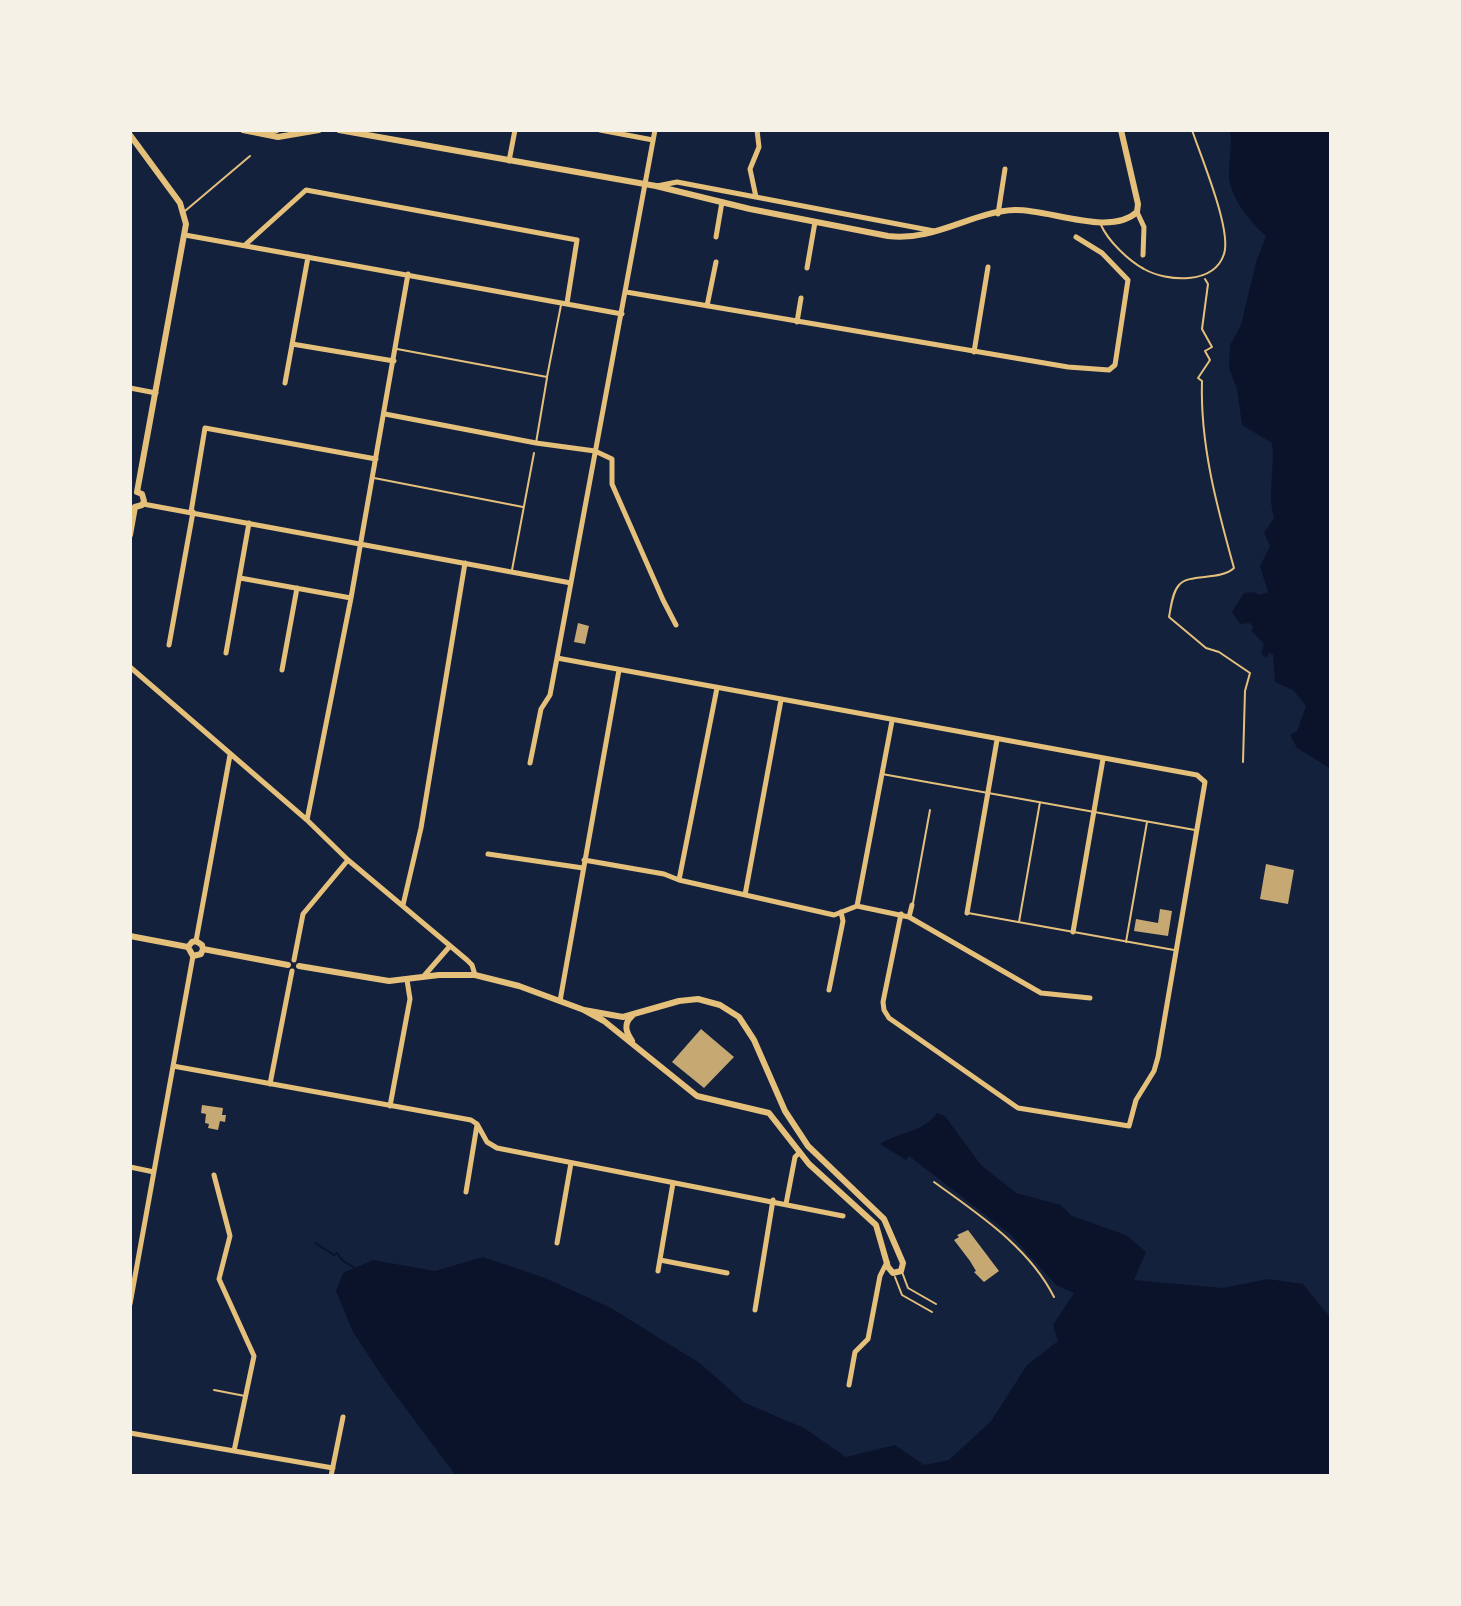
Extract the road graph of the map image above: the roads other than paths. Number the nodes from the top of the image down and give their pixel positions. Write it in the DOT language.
graph roads {
  1 [pos="243,130"];
  2 [pos="277,130"];
  3 [pos="319,130"];
  4 [pos="339,130"];
  5 [pos="515,130"];
  6 [pos="600,130"];
  7 [pos="655,130"];
  8 [pos="757,130"];
  9 [pos="1121,130"];
  10 [pos="1192,130"];
  11 [pos="256,132"];
  12 [pos="292,132"];
  13 [pos="130,135"];
  14 [pos="653,140"];
  15 [pos="250,156"];
  16 [pos="509,161"];
  17 [pos="1005,169"];
  18 [pos="644,184"];
  19 [pos="656,186"];
  20 [pos="756,197"];
  21 [pos="722,202"];
  22 [pos="185,212"];
  23 [pos="998,214"];
  24 [pos="1135,214"];
  25 [pos="815,222"];
  26 [pos="1100,222"];
  27 [pos="935,231"];
  28 [pos="185,235"];
  29 [pos="716,237"];
  30 [pos="1076,237"];
  31 [pos="245,245"];
  32 [pos="1143,255"];
  33 [pos="308,257"];
  34 [pos="716,262"];
  35 [pos="988,267"];
  36 [pos="807,268"];
  37 [pos="408,274"];
  38 [pos="626,292"];
  39 [pos="801,298"];
  40 [pos="564,303"];
  41 [pos="707,306"];
  42 [pos="622,314"];
  43 [pos="797,322"];
  44 [pos="292,344"];
  45 [pos="396,349"];
  46 [pos="974,352"];
  47 [pos="394,361"];
  48 [pos="547,377"];
  49 [pos="285,383"];
  50 [pos="130,388"];
  51 [pos="156,393"];
  52 [pos="385,414"];
  53 [pos="536,443"];
  54 [pos="595,451"];
  55 [pos="534,453"];
  56 [pos="376,459"];
  57 [pos="373,478"];
  58 [pos="134,494"];
  59 [pos="143,504"];
  60 [pos="132,505"];
  61 [pos="523,507"];
  62 [pos="192,512"];
  63 [pos="249,523"];
  64 [pos="130,535"];
  65 [pos="361,544"];
  66 [pos="465,563"];
  67 [pos="512,571"];
  68 [pos="240,578"];
  69 [pos="571,583"];
  70 [pos="297,588"];
  71 [pos="351,598"];
  72 [pos="676,625"];
  73 [pos="169,645"];
  74 [pos="226,653"];
  75 [pos="557,658"];
  76 [pos="130,667"];
  77 [pos="282,670"];
  78 [pos="619,670"];
  79 [pos="717,688"];
  80 [pos="781,700"];
  81 [pos="892,721"];
  82 [pos="997,740"];
  83 [pos="230,755"];
  84 [pos="1103,759"];
  85 [pos="530,763"];
  86 [pos="882,774"];
  87 [pos="987,791"];
  88 [pos="1040,801"];
  89 [pos="930,810"];
  90 [pos="1094,811"];
  91 [pos="307,820"];
  92 [pos="1148,821"];
  93 [pos="1196,830"];
  94 [pos="488,854"];
  95 [pos="348,860"];
  96 [pos="584,860"];
  97 [pos="583,868"];
  98 [pos="679,880"];
  99 [pos="745,895"];
  100 [pos="403,905"];
  101 [pos="912,905"];
  102 [pos="857,906"];
  103 [pos="841,912"];
  104 [pos="967,913"];
  105 [pos="901,914"];
  106 [pos="909,917"];
  107 [pos="1019,923"];
  108 [pos="1073,932"];
  109 [pos="130,936"];
  110 [pos="196,941"];
  111 [pos="1126,942"];
  112 [pos="450,946"];
  113 [pos="188,947"];
  114 [pos="203,949"];
  115 [pos="1176,950"];
  116 [pos="193,956"];
  117 [pos="293,966"];
  118 [pos="475,975"];
  119 [pos="423,978"];
  120 [pos="407,980"];
  121 [pos="829,990"];
  122 [pos="1090,998"];
  123 [pos="560,1001"];
  124 [pos="584,1010"];
  125 [pos="632,1016"];
  126 [pos="634,1044"];
  127 [pos="173,1066"];
  128 [pos="270,1084"];
  129 [pos="390,1106"];
  130 [pos="477,1124"];
  131 [pos="808,1146"];
  132 [pos="800,1152"];
  133 [pos="571,1163"];
  134 [pos="130,1167"];
  135 [pos="154,1172"];
  136 [pos="214,1175"];
  137 [pos="673,1183"];
  138 [pos="466,1192"];
  139 [pos="773,1200"];
  140 [pos="786,1204"];
  141 [pos="843,1216"];
  142 [pos="557,1243"];
  143 [pos="660,1260"];
  144 [pos="887,1262"];
  145 [pos="658,1271"];
  146 [pos="897,1272"];
  147 [pos="727,1273"];
  148 [pos="130,1304"];
  149 [pos="936,1304"];
  150 [pos="755,1310"];
  151 [pos="932,1312"];
  152 [pos="849,1385"];
  153 [pos="214,1390"];
  154 [pos="246,1396"];
  155 [pos="343,1417"];
  156 [pos="130,1433"];
  157 [pos="234,1451"];
  158 [pos="333,1468"];
  159 [pos="331,1476"];
  1 -- 11 [label="main road"];
  2 -- 11 [label="main road"];
  3 -- 12 [label="main road"];
  4 -- 16 [label="main road"];
  5 -- 16 [label="street"];
  6 -- 14 [label="street"];
  7 -- 14 [label="street"];
  8 -- 20 [label="street"];
  9 -- 24 [label="main road"];
  10 -- 26 [label="lane"];
  11 -- 12 [label="main road"];
  13 -- 22 [label="main road"];
  14 -- 18 [label="street"];
  15 -- 22 [label="lane"];
  16 -- 18 [label="main road"];
  17 -- 23 [label="street"];
  18 -- 19 [label="main road"];
  18 -- 38 [label="street"];
  19 -- 20 [label="street"];
  19 -- 21 [label="main road"];
  20 -- 27 [label="street"];
  21 -- 25 [label="main road"];
  21 -- 29 [label="street"];
  22 -- 28 [label="main road"];
  23 -- 26 [label="main road"];
  23 -- 27 [label="main road"];
  24 -- 26 [label="main road"];
  24 -- 32 [label="street"];
  25 -- 27 [label="main road"];
  25 -- 36 [label="street"];
  28 -- 31 [label="street"];
  28 -- 51 [label="main road"];
  30 -- 46 [label="street"];
  31 -- 33 [label="street"];
  31 -- 40 [label="street"];
  33 -- 37 [label="street"];
  33 -- 44 [label="street"];
  34 -- 41 [label="street"];
  35 -- 46 [label="street"];
  37 -- 40 [label="street"];
  37 -- 45 [label="street"];
  38 -- 41 [label="street"];
  38 -- 42 [label="street"];
  39 -- 43 [label="street"];
  40 -- 42 [label="street"];
  40 -- 48 [label="lane"];
  41 -- 43 [label="street"];
  42 -- 54 [label="street"];
  43 -- 46 [label="street"];
  44 -- 47 [label="street"];
  44 -- 49 [label="street"];
  45 -- 47 [label="street"];
  45 -- 48 [label="lane"];
  47 -- 52 [label="street"];
  48 -- 53 [label="lane"];
  50 -- 51 [label="street"];
  51 -- 58 [label="main road"];
  52 -- 53 [label="street"];
  52 -- 56 [label="street"];
  53 -- 54 [label="street"];
  54 -- 69 [label="street"];
  54 -- 72 [label="street"];
  55 -- 61 [label="lane"];
  56 -- 57 [label="street"];
  56 -- 62 [label="street"];
  57 -- 61 [label="lane"];
  57 -- 65 [label="street"];
  58 -- 59 [label="main road"];
  59 -- 60 [label="main road"];
  59 -- 62 [label="street"];
  60 -- 64 [label="main road"];
  61 -- 67 [label="lane"];
  62 -- 63 [label="street"];
  62 -- 73 [label="street"];
  63 -- 65 [label="street"];
  63 -- 68 [label="street"];
  65 -- 66 [label="street"];
  65 -- 71 [label="street"];
  66 -- 67 [label="street"];
  66 -- 100 [label="street"];
  67 -- 69 [label="street"];
  68 -- 70 [label="street"];
  68 -- 74 [label="street"];
  69 -- 75 [label="street"];
  70 -- 71 [label="street"];
  70 -- 77 [label="street"];
  71 -- 91 [label="street"];
  75 -- 78 [label="street"];
  75 -- 85 [label="street"];
  76 -- 83 [label="street"];
  78 -- 79 [label="street"];
  78 -- 96 [label="street"];
  79 -- 80 [label="street"];
  79 -- 98 [label="street"];
  80 -- 81 [label="street"];
  80 -- 99 [label="street"];
  81 -- 82 [label="street"];
  81 -- 86 [label="street"];
  82 -- 84 [label="street"];
  82 -- 87 [label="street"];
  83 -- 91 [label="street"];
  83 -- 110 [label="street"];
  84 -- 90 [label="street"];
  84 -- 93 [label="street"];
  86 -- 87 [label="lane"];
  86 -- 102 [label="street"];
  87 -- 88 [label="lane"];
  87 -- 104 [label="street"];
  88 -- 90 [label="lane"];
  88 -- 107 [label="lane"];
  89 -- 101 [label="lane"];
  90 -- 92 [label="lane"];
  90 -- 108 [label="street"];
  91 -- 95 [label="street"];
  92 -- 93 [label="lane"];
  92 -- 111 [label="lane"];
  93 -- 115 [label="street"];
  94 -- 97 [label="street"];
  95 -- 100 [label="street"];
  95 -- 117 [label="street"];
  96 -- 97 [label="street"];
  96 -- 98 [label="street"];
  97 -- 123 [label="street"];
  98 -- 99 [label="street"];
  99 -- 103 [label="street"];
  100 -- 112 [label="street"];
  101 -- 106 [label="street"];
  102 -- 103 [label="street"];
  102 -- 105 [label="street"];
  103 -- 121 [label="street"];
  104 -- 107 [label="lane"];
  105 -- 106 [label="street"];
  105 -- 115 [label="street"];
  106 -- 122 [label="street"];
  107 -- 108 [label="lane"];
  108 -- 111 [label="lane"];
  109 -- 113 [label="main road"];
  110 -- 113 [label="main road"];
  110 -- 114 [label="main road"];
  111 -- 115 [label="lane"];
  112 -- 118 [label="street"];
  112 -- 119 [label="street"];
  113 -- 116 [label="main road"];
  114 -- 116 [label="main road"];
  114 -- 117 [label="main road"];
  116 -- 127 [label="street"];
  117 -- 120 [label="main road"];
  117 -- 128 [label="street"];
  118 -- 119 [label="main road"];
  118 -- 123 [label="main road"];
  119 -- 120 [label="main road"];
  120 -- 129 [label="street"];
  123 -- 124 [label="main road"];
  124 -- 125 [label="main road"];
  124 -- 126 [label="main road"];
  125 -- 126 [label="main road"];
  125 -- 131 [label="main road"];
  126 -- 132 [label="main road"];
  127 -- 128 [label="street"];
  127 -- 135 [label="street"];
  128 -- 129 [label="street"];
  129 -- 130 [label="street"];
  130 -- 133 [label="street"];
  130 -- 138 [label="street"];
  131 -- 132 [label="main road"];
  131 -- 146 [label="main road"];
  132 -- 140 [label="street"];
  132 -- 144 [label="main road"];
  133 -- 137 [label="street"];
  133 -- 142 [label="street"];
  134 -- 135 [label="street"];
  135 -- 148 [label="street"];
  136 -- 154 [label="street"];
  137 -- 139 [label="street"];
  137 -- 143 [label="street"];
  139 -- 140 [label="street"];
  139 -- 150 [label="street"];
  140 -- 141 [label="street"];
  143 -- 145 [label="street"];
  143 -- 147 [label="street"];
  144 -- 146 [label="main road"];
  144 -- 152 [label="street"];
  146 -- 149 [label="lane"];
  146 -- 151 [label="lane"];
  153 -- 154 [label="lane"];
  154 -- 157 [label="street"];
  155 -- 158 [label="street"];
  156 -- 157 [label="street"];
  157 -- 158 [label="street"];
  158 -- 159 [label="street"];
}
